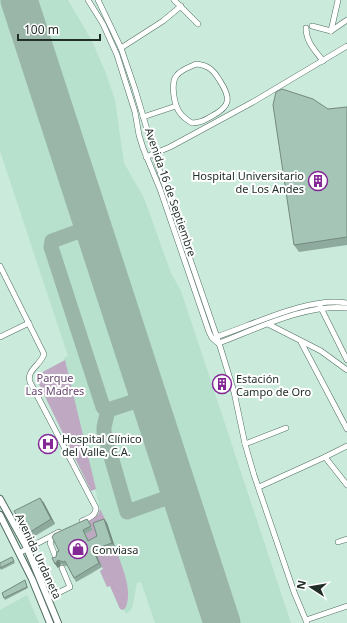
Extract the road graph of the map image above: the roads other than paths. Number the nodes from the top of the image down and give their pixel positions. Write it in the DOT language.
graph roads {
  1 [pos="88,0"];
  2 [pos="98,0"];
  3 [pos="174,0"];
  4 [pos="338,0"];
  5 [pos="181,6"];
  6 [pos="347,20"];
  7 [pos="198,24"];
  8 [pos="312,26"];
  9 [pos="306,28"];
  10 [pos="331,31"];
  11 [pos="347,46"];
  12 [pos="121,48"];
  13 [pos="323,61"];
  14 [pos="176,106"];
  15 [pos="143,118"];
  16 [pos="154,154"];
  17 [pos="146,157"];
  18 [pos="0,266"];
  19 [pos="0,274"];
  20 [pos="347,303"];
  21 [pos="320,306"];
  22 [pos="347,308"];
  23 [pos="28,324"];
  24 [pos="268,324"];
  25 [pos="0,337"];
  26 [pos="216,338"];
  27 [pos="301,342"];
  28 [pos="219,344"];
  29 [pos="347,360"];
  30 [pos="347,370"];
  31 [pos="286,428"];
  32 [pos="347,428"];
  33 [pos="245,444"];
  34 [pos="347,446"];
  35 [pos="325,457"];
  36 [pos="347,484"];
  37 [pos="259,487"];
  38 [pos="0,499"];
  39 [pos="1,518"];
  40 [pos="77,524"];
  41 [pos="64,530"];
  42 [pos="53,536"];
  43 [pos="347,539"];
  44 [pos="338,542"];
  45 [pos="26,549"];
  46 [pos="19,553"];
  47 [pos="56,558"];
  48 [pos="62,568"];
  49 [pos="48,598"];
  50 [pos="347,606"];
  51 [pos="307,621"];
  52 [pos="50,623"];
  53 [pos="58,623"];
  1 -- 17 [label="street, Avenida 16 de Septiembre"];
  2 -- 12 [label="street, Avenida 16 de Septiembre"];
  3 -- 5 [label="street"];
  4 -- 10 [label="street"];
  5 -- 7 [label="street"];
  5 -- 12 [label="street"];
  6 -- 10 [label="street"];
  8 -- 10 [label="street"];
  9 -- 13 [label="street"];
  11 -- 13 [label="street"];
  12 -- 15 [label="street, Avenida 16 de Septiembre"];
  13 -- 16 [label="street"];
  14 -- 14 [label="street"];
  14 -- 15 [label="street"];
  15 -- 16 [label="street, Avenida 16 de Septiembre"];
  16 -- 17 [label="street"];
  16 -- 26 [label="street, Avenida 16 de Septiembre"];
  17 -- 28 [label="street, Avenida 16 de Septiembre"];
  18 -- 23 [label="street"];
  19 -- 23 [label="street"];
  20 -- 21 [label="street"];
  21 -- 22 [label="street"];
  21 -- 24 [label="street"];
  21 -- 26 [label="street"];
  21 -- 29 [label="street"];
  23 -- 25 [label="street"];
  23 -- 40 [label="street"];
  24 -- 27 [label="street"];
  24 -- 28 [label="street"];
  26 -- 28 [label="street, Avenida 16 de Septiembre"];
  27 -- 30 [label="street"];
  27 -- 32 [label="street"];
  28 -- 33 [label="street, Avenida 16 de Septiembre"];
  31 -- 33 [label="street"];
  33 -- 37 [label="street, Avenida 16 de Septiembre"];
  34 -- 35 [label="street"];
  35 -- 36 [label="street"];
  35 -- 37 [label="street"];
  37 -- 51 [label="street, Avenida 16 de Septiembre"];
  38 -- 45 [label="street, Avenida Urdaneta"];
  39 -- 46 [label="street, Avenida Urdaneta"];
  41 -- 42 [label="street"];
  42 -- 45 [label="street"];
  42 -- 47 [label="street"];
  43 -- 44 [label="street"];
  45 -- 46 [label="street"];
  45 -- 49 [label="street, Avenida Urdaneta"];
  46 -- 52 [label="street, Avenida Urdaneta"];
  48 -- 49 [label="street"];
  49 -- 53 [label="street, Avenida Urdaneta"];
  50 -- 51 [label="street"];
}
